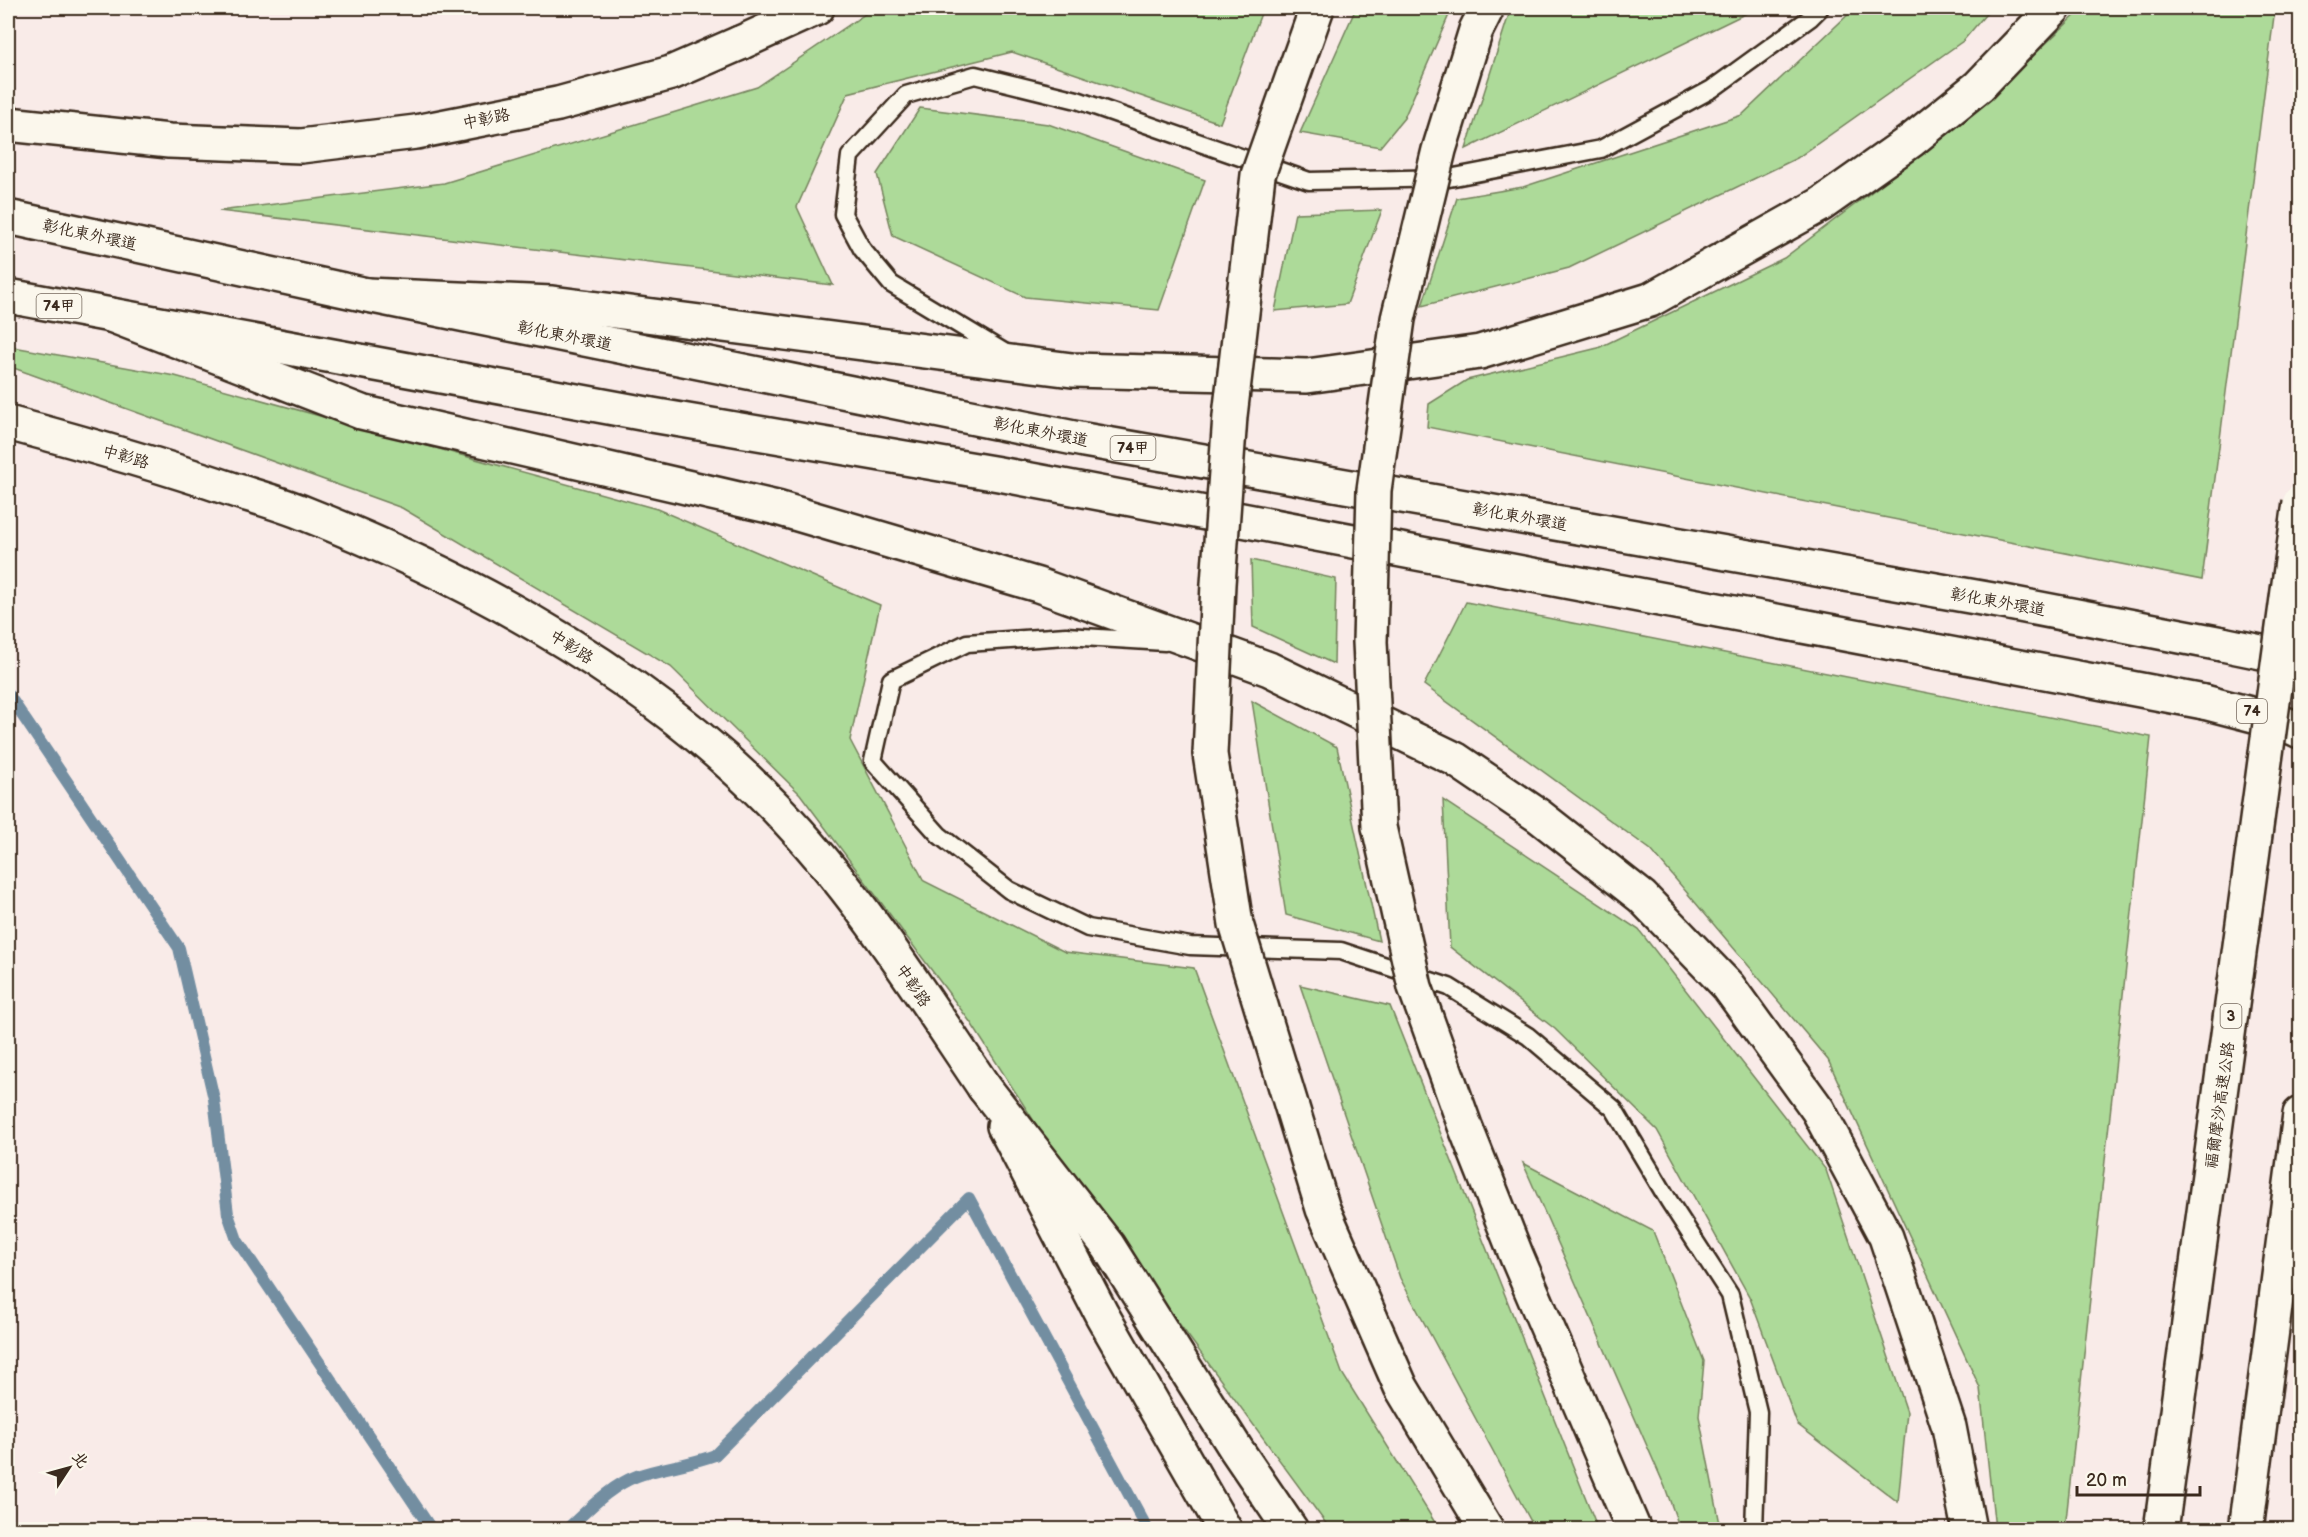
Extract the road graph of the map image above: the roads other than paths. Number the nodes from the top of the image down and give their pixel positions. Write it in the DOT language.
graph roads {
  1 [pos="787,8"];
  2 [pos="817,8"];
  3 [pos="1317,8"];
  4 [pos="1487,8"];
  5 [pos="1820,8"];
  6 [pos="2054,8"];
  7 [pos="740,43"];
  8 [pos="8,124"];
  9 [pos="8,217"];
  10 [pos="367,295"];
  11 [pos="8,296"];
  12 [pos="111,315"];
  13 [pos="1020,361"];
  14 [pos="8,423"];
  15 [pos="2301,502"];
  16 [pos="2222,644"];
  17 [pos="1199,645"];
  18 [pos="2301,648"];
  19 [pos="2301,660"];
  20 [pos="2204,702"];
  21 [pos="2301,720"];
  22 [pos="2301,731"];
  23 [pos="984,1087"];
  24 [pos="2301,1114"];
  25 [pos="1225,1530"];
  26 [pos="1292,1530"];
  27 [pos="1487,1530"];
  28 [pos="1634,1530"];
  29 [pos="1754,1530"];
  30 [pos="1969,1530"];
  31 [pos="2161,1530"];
  32 [pos="2246,1530"];
  1 -- 7 [label="main road"];
  2 -- 7 [label="main road"];
  3 -- 27 [label="main road, bridge"];
  4 -- 28 [label="main road, bridge"];
  5 -- 13 [label="lane"];
  6 -- 13 [label="main road"];
  7 -- 8 [label="main road, 中彰路"];
  9 -- 10 [label="main road, 彰化東外環道 / 74甲"];
  10 -- 13 [label="main road"];
  10 -- 16 [label="main road, 彰化東外環道 / 74甲"];
  11 -- 12 [label="main road, 74甲"];
  12 -- 17 [label="main road"];
  12 -- 20 [label="main road, 74甲"];
  14 -- 23 [label="main road, 中彰路"];
  15 -- 31 [label="main road, 福爾摩沙高速公路 / 3, bridge"];
  16 -- 18 [label="main road"];
  16 -- 19 [label="main road"];
  17 -- 29 [label="lane"];
  17 -- 30 [label="main road"];
  20 -- 21 [label="main road, 74"];
  20 -- 22 [label="main road"];
  23 -- 25 [label="main road"];
  23 -- 26 [label="main road"];
  24 -- 32 [label="main road"];
}
